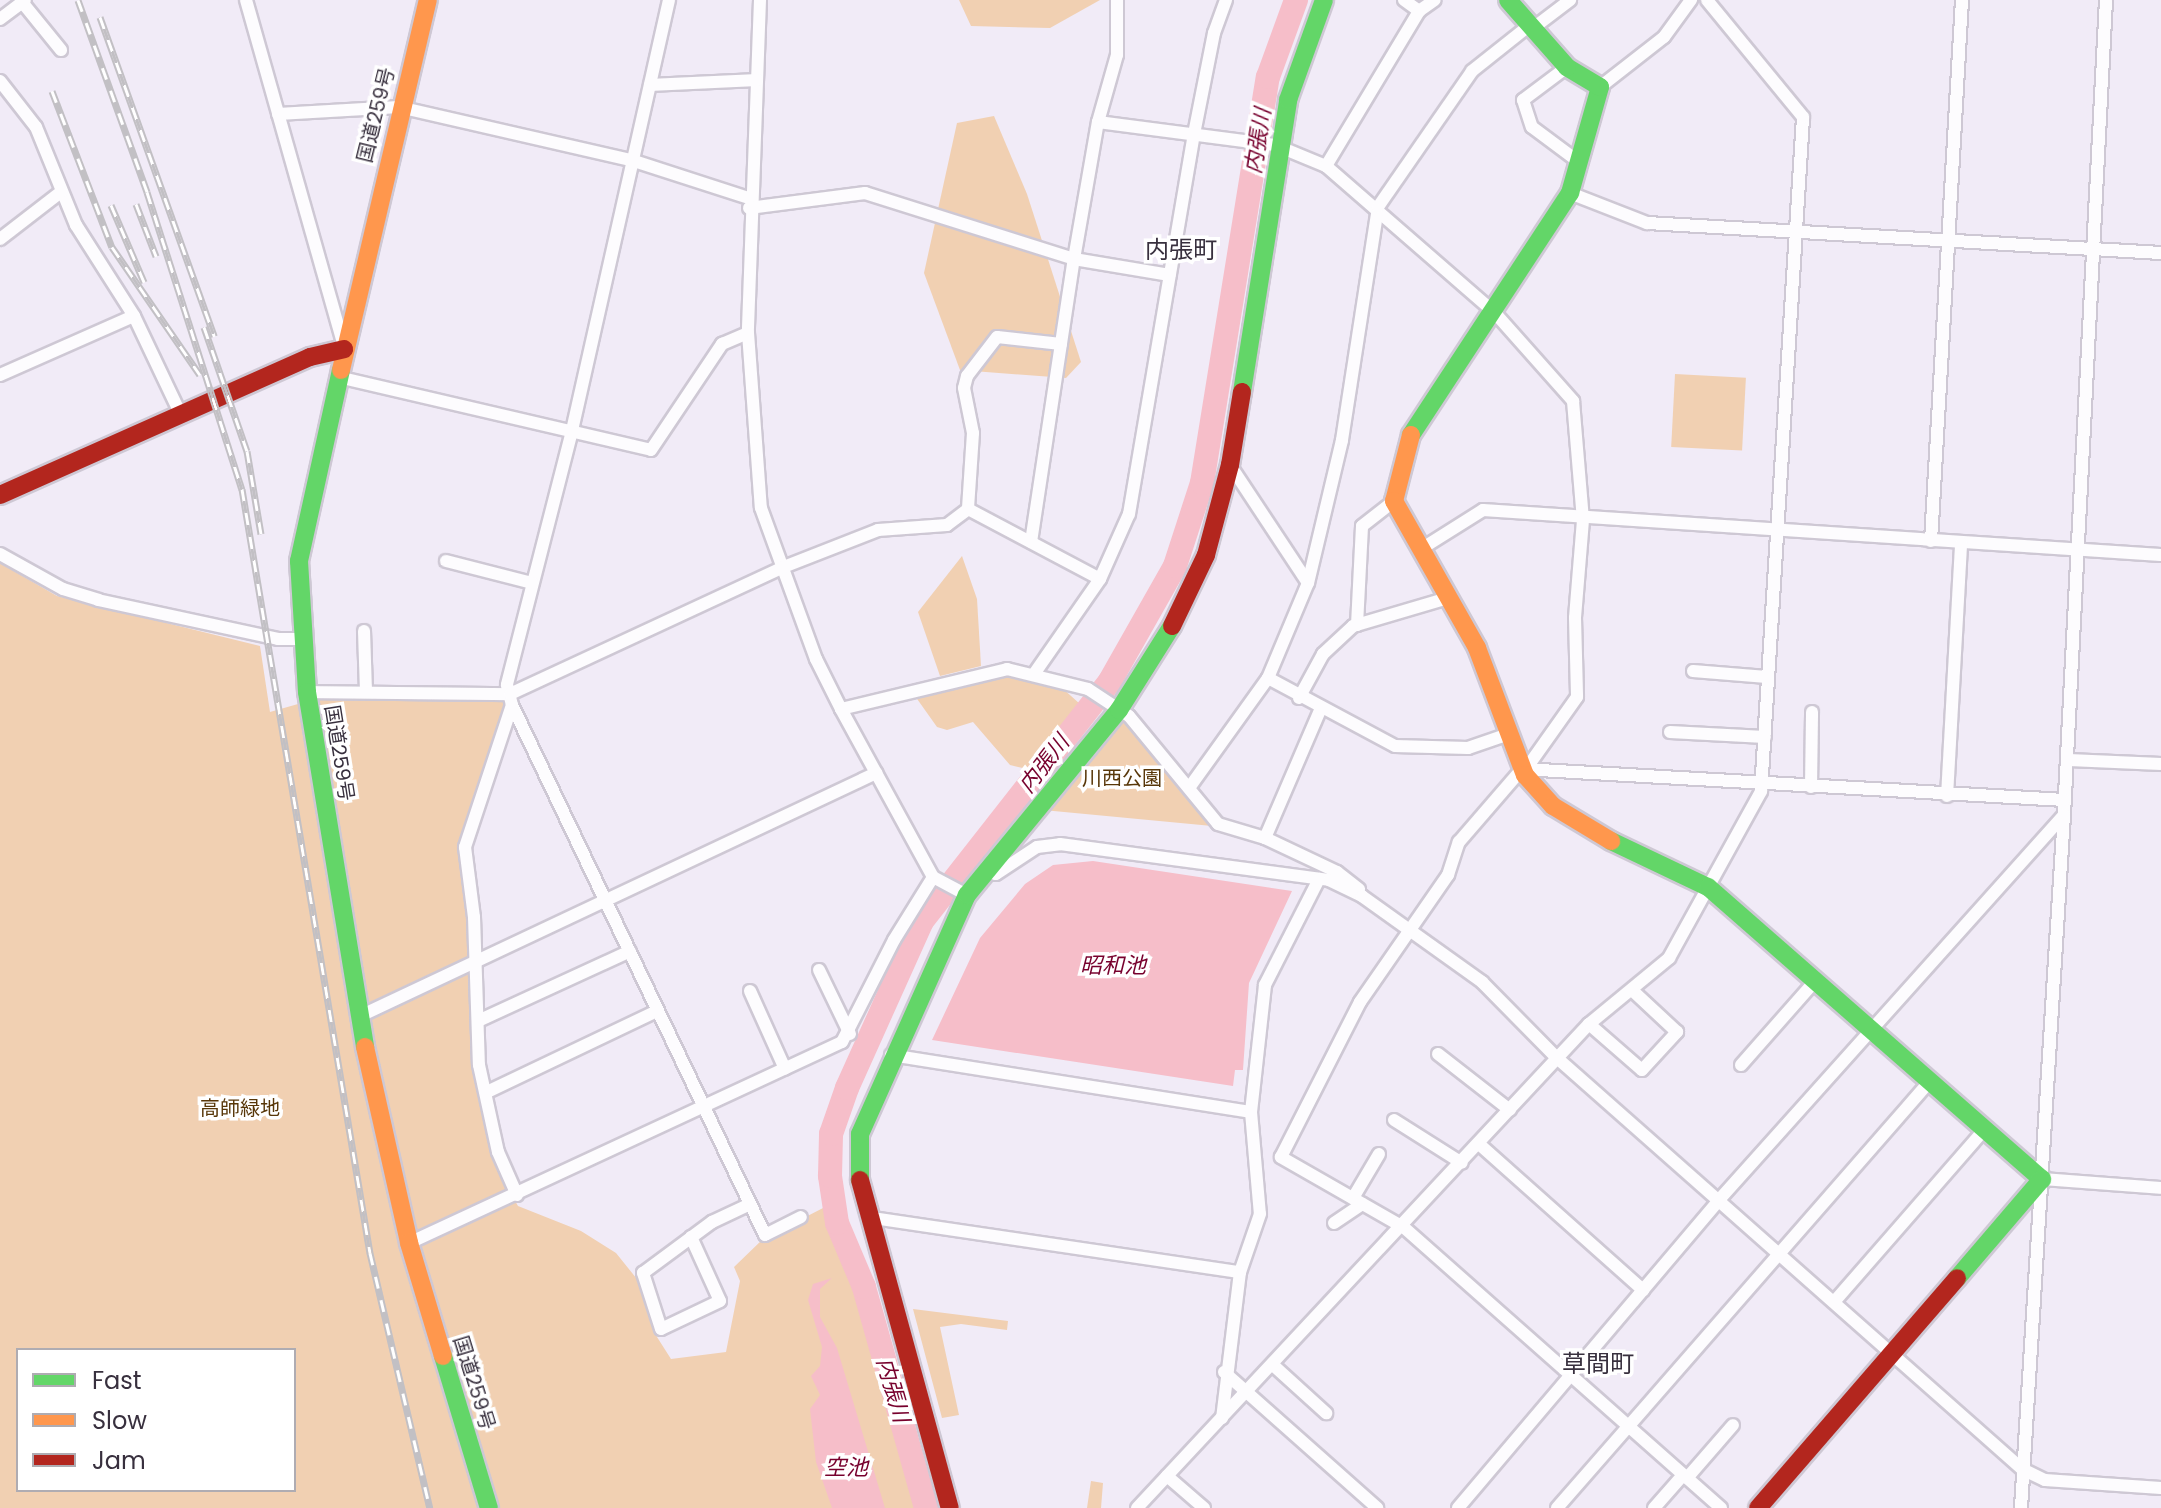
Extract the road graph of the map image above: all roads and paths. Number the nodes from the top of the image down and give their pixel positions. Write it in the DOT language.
graph roads {
  1 [pos="246,0"];
  2 [pos="428,0"];
  3 [pos="669,0"];
  4 [pos="760,0"];
  5 [pos="1117,0"];
  6 [pos="1226,0"];
  7 [pos="1324,0"];
  8 [pos="1404,0"];
  9 [pos="1435,0"];
  10 [pos="1508,0"];
  11 [pos="1570,0"];
  12 [pos="1691,0"];
  13 [pos="1707,0"];
  14 [pos="1962,0"];
  15 [pos="2106,0"];
  16 [pos="16,3"];
  17 [pos="1419,11"];
  18 [pos="0,19"];
  19 [pos="1532,26"];
  20 [pos="61,50"];
  21 [pos="1567,67"];
  22 [pos="757,80"];
  23 [pos="0,81"];
  24 [pos="650,85"];
  25 [pos="1600,87"];
  26 [pos="399,107"];
  27 [pos="278,114"];
  28 [pos="1098,122"];
  29 [pos="1194,134"];
  30 [pos="1277,146"];
  31 [pos="631,160"];
  32 [pos="1579,162"];
  33 [pos="1326,166"];
  34 [pos="61,192"];
  35 [pos="1570,193"];
  36 [pos="749,203"];
  37 [pos="1378,207"];
  38 [pos="1792,232"];
  39 [pos="0,239"];
  40 [pos="1948,242"];
  41 [pos="2096,248"];
  42 [pos="2161,253"];
  43 [pos="1074,259"];
  44 [pos="1170,275"];
  45 [pos="1495,313"];
  46 [pos="134,316"];
  47 [pos="748,333"];
  48 [pos="1061,344"];
  49 [pos="344,349"];
  50 [pos="0,375"];
  51 [pos="338,377"];
  52 [pos="180,413"];
  53 [pos="572,431"];
  54 [pos="1230,465"];
  55 [pos="0,495"];
  56 [pos="1394,501"];
  57 [pos="968,509"];
  58 [pos="1583,520"];
  59 [pos="1775,531"];
  60 [pos="1931,541"];
  61 [pos="1031,542"];
  62 [pos="1961,543"];
  63 [pos="1421,549"];
  64 [pos="2078,550"];
  65 [pos="0,554"];
  66 [pos="2161,555"];
  67 [pos="446,561"];
  68 [pos="781,568"];
  69 [pos="1100,579"];
  70 [pos="532,583"];
  71 [pos="1308,583"];
  72 [pos="1448,598"];
  73 [pos="1357,625"];
  74 [pos="364,631"];
  75 [pos="302,639"];
  76 [pos="1693,671"];
  77 [pos="1034,674"];
  78 [pos="1767,677"];
  79 [pos="1268,678"];
  80 [pos="366,691"];
  81 [pos="307,692"];
  82 [pos="1299,698"];
  83 [pos="511,699"];
  84 [pos="841,709"];
  85 [pos="1115,709"];
  86 [pos="1320,710"];
  87 [pos="1812,712"];
  88 [pos="1670,732"];
  89 [pos="1506,735"];
  90 [pos="1765,737"];
  91 [pos="2069,760"];
  92 [pos="2161,764"];
  93 [pos="1524,769"];
  94 [pos="876,773"];
  95 [pos="1762,784"];
  96 [pos="1811,787"];
  97 [pos="1189,788"];
  98 [pos="1947,796"];
  99 [pos="2064,800"];
  100 [pos="2064,815"];
  101 [pos="1265,838"];
  102 [pos="986,871"];
  103 [pos="935,878"];
  104 [pos="1319,879"];
  105 [pos="1708,887"];
  106 [pos="960,893"];
  107 [pos="1362,896"];
  108 [pos="607,902"];
  109 [pos="1410,929"];
  110 [pos="630,951"];
  111 [pos="477,962"];
  112 [pos="819,970"];
  113 [pos="1815,981"];
  114 [pos="750,991"];
  115 [pos="1633,991"];
  116 [pos="657,1011"];
  117 [pos="358,1017"];
  118 [pos="478,1021"];
  119 [pos="1589,1024"];
  120 [pos="1872,1030"];
  121 [pos="850,1034"];
  122 [pos="1438,1054"];
  123 [pos="891,1055"];
  124 [pos="1557,1058"];
  125 [pos="1741,1065"];
  126 [pos="785,1069"];
  127 [pos="1930,1081"];
  128 [pos="487,1092"];
  129 [pos="704,1107"];
  130 [pos="1510,1110"];
  131 [pos="1251,1112"];
  132 [pos="1394,1120"];
  133 [pos="1985,1129"];
  134 [pos="1479,1144"];
  135 [pos="1379,1154"];
  136 [pos="1462,1163"];
  137 [pos="2042,1179"];
  138 [pos="2161,1188"];
  139 [pos="517,1195"];
  140 [pos="1357,1201"];
  141 [pos="1718,1201"];
  142 [pos="750,1204"];
  143 [pos="801,1217"];
  144 [pos="873,1218"];
  145 [pos="1334,1223"];
  146 [pos="1403,1227"];
  147 [pos="691,1237"];
  148 [pos="409,1243"];
  149 [pos="1778,1253"];
  150 [pos="1240,1272"];
  151 [pos="1643,1290"];
  152 [pos="1834,1302"];
  153 [pos="1892,1353"];
  154 [pos="1273,1365"];
  155 [pos="1224,1372"];
  156 [pos="1569,1377"];
  157 [pos="1246,1394"];
  158 [pos="1326,1413"];
  159 [pos="1222,1418"];
  160 [pos="1733,1425"];
  161 [pos="1628,1427"];
  162 [pos="2022,1469"];
  163 [pos="1167,1476"];
  164 [pos="1685,1477"];
  165 [pos="2161,1488"];
  166 [pos="489,1508"];
  167 [pos="950,1508"];
  168 [pos="1137,1508"];
  169 [pos="1204,1508"];
  170 [pos="1377,1508"];
  171 [pos="1458,1508"];
  172 [pos="1557,1508"];
  173 [pos="1654,1508"];
  174 [pos="1721,1508"];
  175 [pos="1758,1508"];
  176 [pos="2021,1508"];
  1 -- 27 [label="street"];
  2 -- 26 [label="main road, 国道259号"];
  3 -- 24 [label="street"];
  4 -- 22 [label="street"];
  5 -- 28 [label="street"];
  6 -- 29 [label="street"];
  7 -- 30 [label="main road"];
  8 -- 17 [label="street"];
  9 -- 17 [label="street"];
  10 -- 19 [label="main road"];
  11 -- 19 [label="street"];
  12 -- 25 [label="street"];
  13 -- 38 [label="street"];
  14 -- 40 [label="street"];
  15 -- 41 [label="street"];
  16 -- 18 [label="street"];
  16 -- 20 [label="street"];
  17 -- 33 [label="street"];
  19 -- 21 [label="main road"];
  19 -- 37 [label="street"];
  21 -- 25 [label="main road"];
  21 -- 32 [label="street"];
  22 -- 24 [label="street"];
  22 -- 36 [label="street"];
  23 -- 34 [label="street"];
  24 -- 31 [label="street"];
  25 -- 32 [label="main road"];
  26 -- 27 [label="street"];
  26 -- 31 [label="street"];
  26 -- 49 [label="main road, 国道259号"];
  27 -- 49 [label="street"];
  28 -- 29 [label="street"];
  28 -- 43 [label="street"];
  29 -- 30 [label="street"];
  29 -- 44 [label="street"];
  30 -- 33 [label="street"];
  30 -- 54 [label="main road"];
  31 -- 36 [label="street"];
  31 -- 53 [label="street"];
  32 -- 35 [label="main road"];
  33 -- 37 [label="street"];
  34 -- 39 [label="street"];
  34 -- 46 [label="street"];
  35 -- 38 [label="street"];
  35 -- 45 [label="main road"];
  36 -- 43 [label="street"];
  36 -- 47 [label="street"];
  37 -- 45 [label="street"];
  37 -- 71 [label="street"];
  38 -- 40 [label="street"];
  38 -- 59 [label="street"];
  40 -- 41 [label="street"];
  40 -- 60 [label="street"];
  41 -- 42 [label="street"];
  41 -- 64 [label="street"];
  43 -- 44 [label="street"];
  43 -- 48 [label="street"];
  44 -- 69 [label="street"];
  45 -- 56 [label="main road"];
  45 -- 58 [label="street"];
  46 -- 50 [label="street"];
  46 -- 52 [label="street"];
  47 -- 53 [label="street"];
  47 -- 68 [label="street"];
  48 -- 57 [label="street"];
  48 -- 61 [label="street"];
  49 -- 51 [label="main road, 国道259号"];
  49 -- 52 [label="main road"];
  51 -- 53 [label="street"];
  51 -- 75 [label="main road, 国道259号"];
  52 -- 55 [label="main road"];
  53 -- 70 [label="street"];
  54 -- 71 [label="street"];
  54 -- 85 [label="main road"];
  56 -- 63 [label="main road"];
  56 -- 73 [label="street"];
  57 -- 61 [label="street"];
  57 -- 68 [label="street"];
  58 -- 59 [label="street"];
  58 -- 63 [label="street"];
  58 -- 93 [label="street"];
  59 -- 60 [label="street"];
  59 -- 78 [label="street"];
  60 -- 62 [label="street"];
  61 -- 69 [label="street"];
  62 -- 64 [label="street"];
  62 -- 98 [label="street"];
  63 -- 72 [label="main road"];
  64 -- 66 [label="street"];
  64 -- 91 [label="street"];
  65 -- 75 [label="street"];
  67 -- 70 [label="street"];
  68 -- 83 [label="street"];
  68 -- 84 [label="street"];
  69 -- 77 [label="street"];
  70 -- 83 [label="street"];
  71 -- 79 [label="street"];
  72 -- 73 [label="street"];
  72 -- 89 [label="main road"];
  73 -- 82 [label="street"];
  74 -- 80 [label="street"];
  75 -- 81 [label="main road, 国道259号"];
  76 -- 78 [label="street"];
  77 -- 84 [label="street"];
  77 -- 85 [label="street"];
  78 -- 90 [label="street"];
  79 -- 82 [label="street"];
  79 -- 97 [label="street"];
  80 -- 81 [label="street"];
  80 -- 83 [label="street"];
  81 -- 117 [label="main road, 国道259号"];
  82 -- 86 [label="street"];
  83 -- 108 [label="street"];
  83 -- 111 [label="street"];
  84 -- 94 [label="street"];
  85 -- 97 [label="street"];
  85 -- 102 [label="main road"];
  86 -- 89 [label="street"];
  86 -- 101 [label="street"];
  87 -- 96 [label="street"];
  88 -- 90 [label="street"];
  89 -- 93 [label="main road"];
  90 -- 95 [label="street"];
  91 -- 92 [label="street"];
  91 -- 99 [label="street"];
  93 -- 95 [label="street"];
  93 -- 105 [label="main road"];
  93 -- 109 [label="street"];
  94 -- 103 [label="street"];
  94 -- 108 [label="street"];
  95 -- 96 [label="street"];
  95 -- 105 [label="street"];
  96 -- 98 [label="street"];
  97 -- 101 [label="street"];
  98 -- 99 [label="street"];
  99 -- 100 [label="street"];
  100 -- 120 [label="street"];
  100 -- 137 [label="street"];
  101 -- 107 [label="street"];
  102 -- 104 [label="street"];
  102 -- 106 [label="main road"];
  103 -- 106 [label="street"];
  103 -- 121 [label="street"];
  104 -- 107 [label="street"];
  104 -- 131 [label="street"];
  105 -- 113 [label="main road"];
  105 -- 115 [label="street"];
  106 -- 123 [label="main road"];
  107 -- 109 [label="street"];
  108 -- 110 [label="street"];
  108 -- 111 [label="street"];
  109 -- 124 [label="street"];
  109 -- 140 [label="street"];
  110 -- 116 [label="street"];
  110 -- 118 [label="street"];
  111 -- 117 [label="street"];
  111 -- 118 [label="street"];
  112 -- 121 [label="street"];
  113 -- 120 [label="main road"];
  113 -- 125 [label="street"];
  114 -- 126 [label="street"];
  115 -- 119 [label="street"];
  115 -- 119 [label="street"];
  116 -- 128 [label="street"];
  116 -- 129 [label="street"];
  117 -- 148 [label="main road, 国道259号"];
  118 -- 128 [label="street"];
  119 -- 124 [label="street"];
  120 -- 127 [label="main road"];
  120 -- 141 [label="street"];
  121 -- 126 [label="street"];
  122 -- 130 [label="street"];
  123 -- 131 [label="street"];
  123 -- 144 [label="main road"];
  124 -- 130 [label="street"];
  124 -- 141 [label="street"];
  126 -- 129 [label="street"];
  127 -- 133 [label="main road"];
  127 -- 149 [label="street"];
  128 -- 139 [label="street"];
  129 -- 139 [label="street"];
  129 -- 142 [label="street"];
  130 -- 134 [label="street"];
  131 -- 150 [label="street"];
  132 -- 136 [label="street"];
  133 -- 137 [label="main road"];
  133 -- 152 [label="street"];
  134 -- 136 [label="street"];
  134 -- 151 [label="street"];
  135 -- 140 [label="street"];
  136 -- 146 [label="street"];
  137 -- 138 [label="street"];
  137 -- 153 [label="main road"];
  137 -- 162 [label="street"];
  139 -- 148 [label="street"];
  140 -- 145 [label="street"];
  140 -- 146 [label="street"];
  141 -- 149 [label="street"];
  141 -- 151 [label="street"];
  142 -- 143 [label="street"];
  142 -- 147 [label="street"];
  144 -- 150 [label="street"];
  144 -- 167 [label="main road"];
  146 -- 154 [label="street"];
  146 -- 156 [label="street"];
  147 -- 147 [label="street"];
  148 -- 166 [label="main road, 国道259号"];
  149 -- 152 [label="street"];
  149 -- 161 [label="street"];
  150 -- 155 [label="street"];
  151 -- 156 [label="street"];
  152 -- 153 [label="street"];
  153 -- 162 [label="street"];
  153 -- 175 [label="main road"];
  154 -- 157 [label="street"];
  154 -- 158 [label="street"];
  155 -- 157 [label="street"];
  155 -- 159 [label="street"];
  156 -- 161 [label="street"];
  156 -- 171 [label="street"];
  157 -- 159 [label="street"];
  157 -- 170 [label="street"];
  159 -- 163 [label="street"];
  160 -- 164 [label="street"];
  161 -- 164 [label="street"];
  161 -- 172 [label="street"];
  162 -- 165 [label="street"];
  162 -- 176 [label="street"];
  163 -- 168 [label="street"];
  163 -- 169 [label="street"];
  164 -- 173 [label="street"];
  164 -- 174 [label="street"];
}
